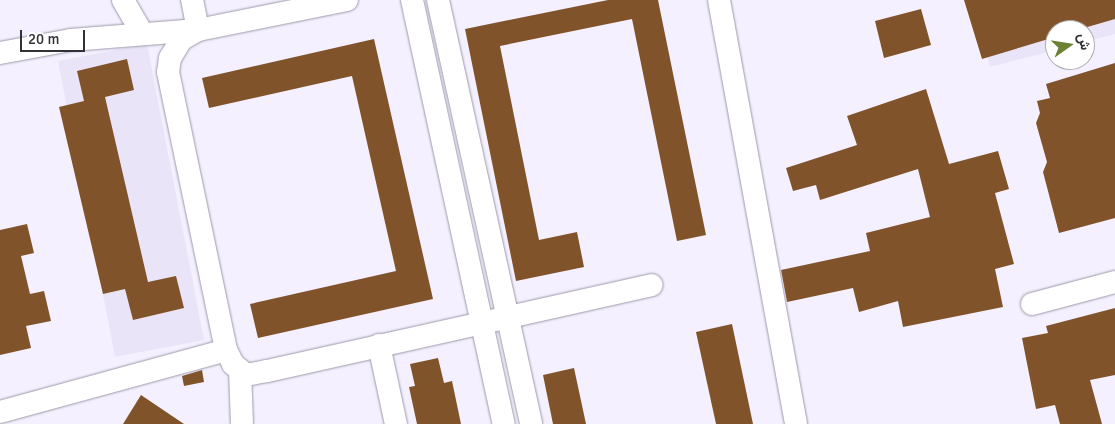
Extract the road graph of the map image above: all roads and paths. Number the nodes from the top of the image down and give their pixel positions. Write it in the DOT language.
graph roads {
  1 [pos="123,0"];
  2 [pos="192,0"];
  3 [pos="347,0"];
  4 [pos="412,0"];
  5 [pos="438,0"];
  6 [pos="719,0"];
  7 [pos="198,30"];
  8 [pos="142,33"];
  9 [pos="0,53"];
  10 [pos="1115,282"];
  11 [pos="652,285"];
  12 [pos="1032,304"];
  13 [pos="508,316"];
  14 [pos="482,322"];
  15 [pos="380,345"];
  16 [pos="226,350"];
  17 [pos="240,370"];
  18 [pos="0,412"];
  19 [pos="242,424"];
  20 [pos="396,424"];
  21 [pos="504,424"];
  22 [pos="531,424"];
  23 [pos="796,424"];
  1 -- 8 [label="street"];
  2 -- 7 [label="street"];
  3 -- 7 [label="street"];
  4 -- 14 [label="street"];
  5 -- 13 [label="street"];
  6 -- 23 [label="street"];
  7 -- 8 [label="street"];
  7 -- 16 [label="street"];
  8 -- 9 [label="street"];
  10 -- 12 [label="street"];
  11 -- 13 [label="street"];
  13 -- 14 [label="street"];
  13 -- 22 [label="street"];
  14 -- 15 [label="street"];
  14 -- 21 [label="street"];
  15 -- 17 [label="street"];
  15 -- 20 [label="street"];
  16 -- 17 [label="street"];
  16 -- 18 [label="street"];
  17 -- 19 [label="street"];
}
